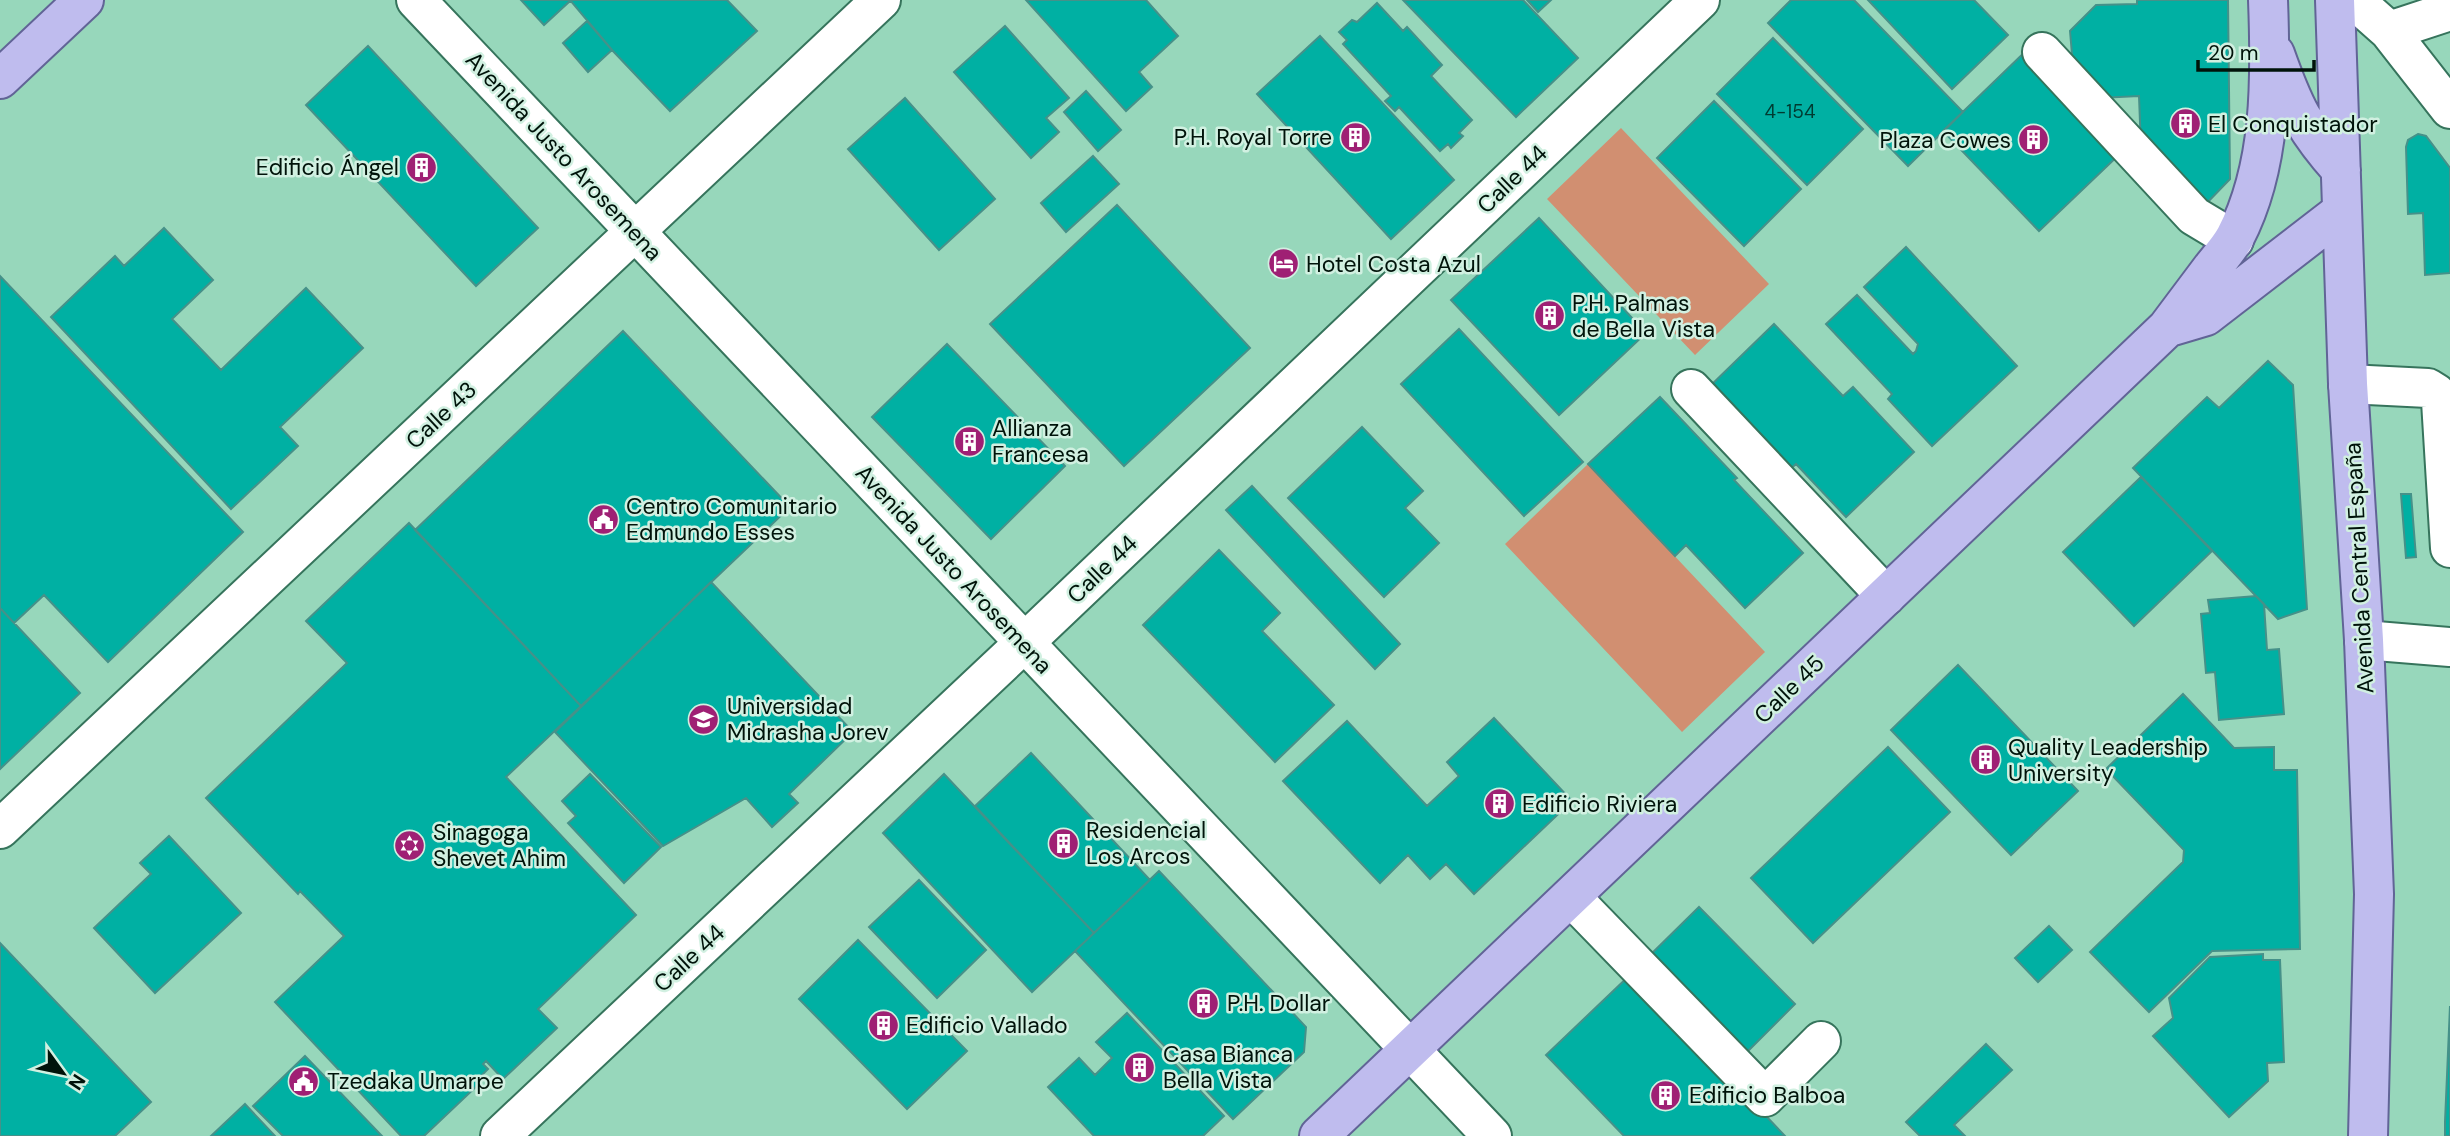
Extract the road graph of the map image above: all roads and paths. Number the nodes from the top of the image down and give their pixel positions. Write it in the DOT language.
graph roads {
  1 [pos="84,0"];
  2 [pos="416,0"];
  3 [pos="881,0"];
  4 [pos="1700,0"];
  5 [pos="2335,0"];
  6 [pos="2354,0"];
  7 [pos="2450,11"];
  8 [pos="2269,18"];
  9 [pos="2389,31"];
  10 [pos="2042,52"];
  11 [pos="0,79"];
  12 [pos="2450,109"];
  13 [pos="2341,170"];
  14 [pos="2342,211"];
  15 [pos="636,232"];
  16 [pos="2234,240"];
  17 [pos="2167,328"];
  18 [pos="2348,384"];
  19 [pos="1691,389"];
  20 [pos="2450,548"];
  21 [pos="1886,596"];
  22 [pos="2364,640"];
  23 [pos="1024,643"];
  24 [pos="2450,647"];
  25 [pos="0,829"];
  26 [pos="1571,897"];
  27 [pos="1821,1041"];
  28 [pos="1410,1050"];
  29 [pos="2360,1131"];
  30 [pos="500,1136"];
  31 [pos="1319,1136"];
  32 [pos="1492,1136"];
  1 -- 11 [label="main road"];
  2 -- 15 [label="street, Avenida Justo Arosemena"];
  3 -- 15 [label="street, Calle 43"];
  4 -- 23 [label="street, Calle 44"];
  5 -- 13 [label="main road, Avenida Central España"];
  6 -- 9 [label="street"];
  7 -- 9 [label="street"];
  8 -- 13 [label="main road"];
  8 -- 16 [label="main road"];
  9 -- 12 [label="street"];
  10 -- 16 [label="street"];
  13 -- 14 [label="main road, Avenida Central España"];
  14 -- 17 [label="main road"];
  14 -- 18 [label="main road, Avenida Central España"];
  15 -- 23 [label="street, Avenida Justo Arosemena"];
  15 -- 25 [label="street, Calle 43"];
  16 -- 17 [label="main road"];
  17 -- 21 [label="main road, Calle 45"];
  18 -- 20 [label="street"];
  18 -- 22 [label="main road, Avenida Central España"];
  19 -- 21 [label="street"];
  21 -- 26 [label="main road, Calle 45"];
  22 -- 24 [label="street"];
  22 -- 29 [label="main road, Avenida Central España"];
  23 -- 28 [label="street, Avenida Justo Arosemena"];
  23 -- 30 [label="street, Calle 44"];
  26 -- 27 [label="street"];
  26 -- 28 [label="main road, Calle 45"];
  28 -- 31 [label="main road, Calle 45"];
  28 -- 32 [label="street, Avenida Justo Arosemena"];
}
